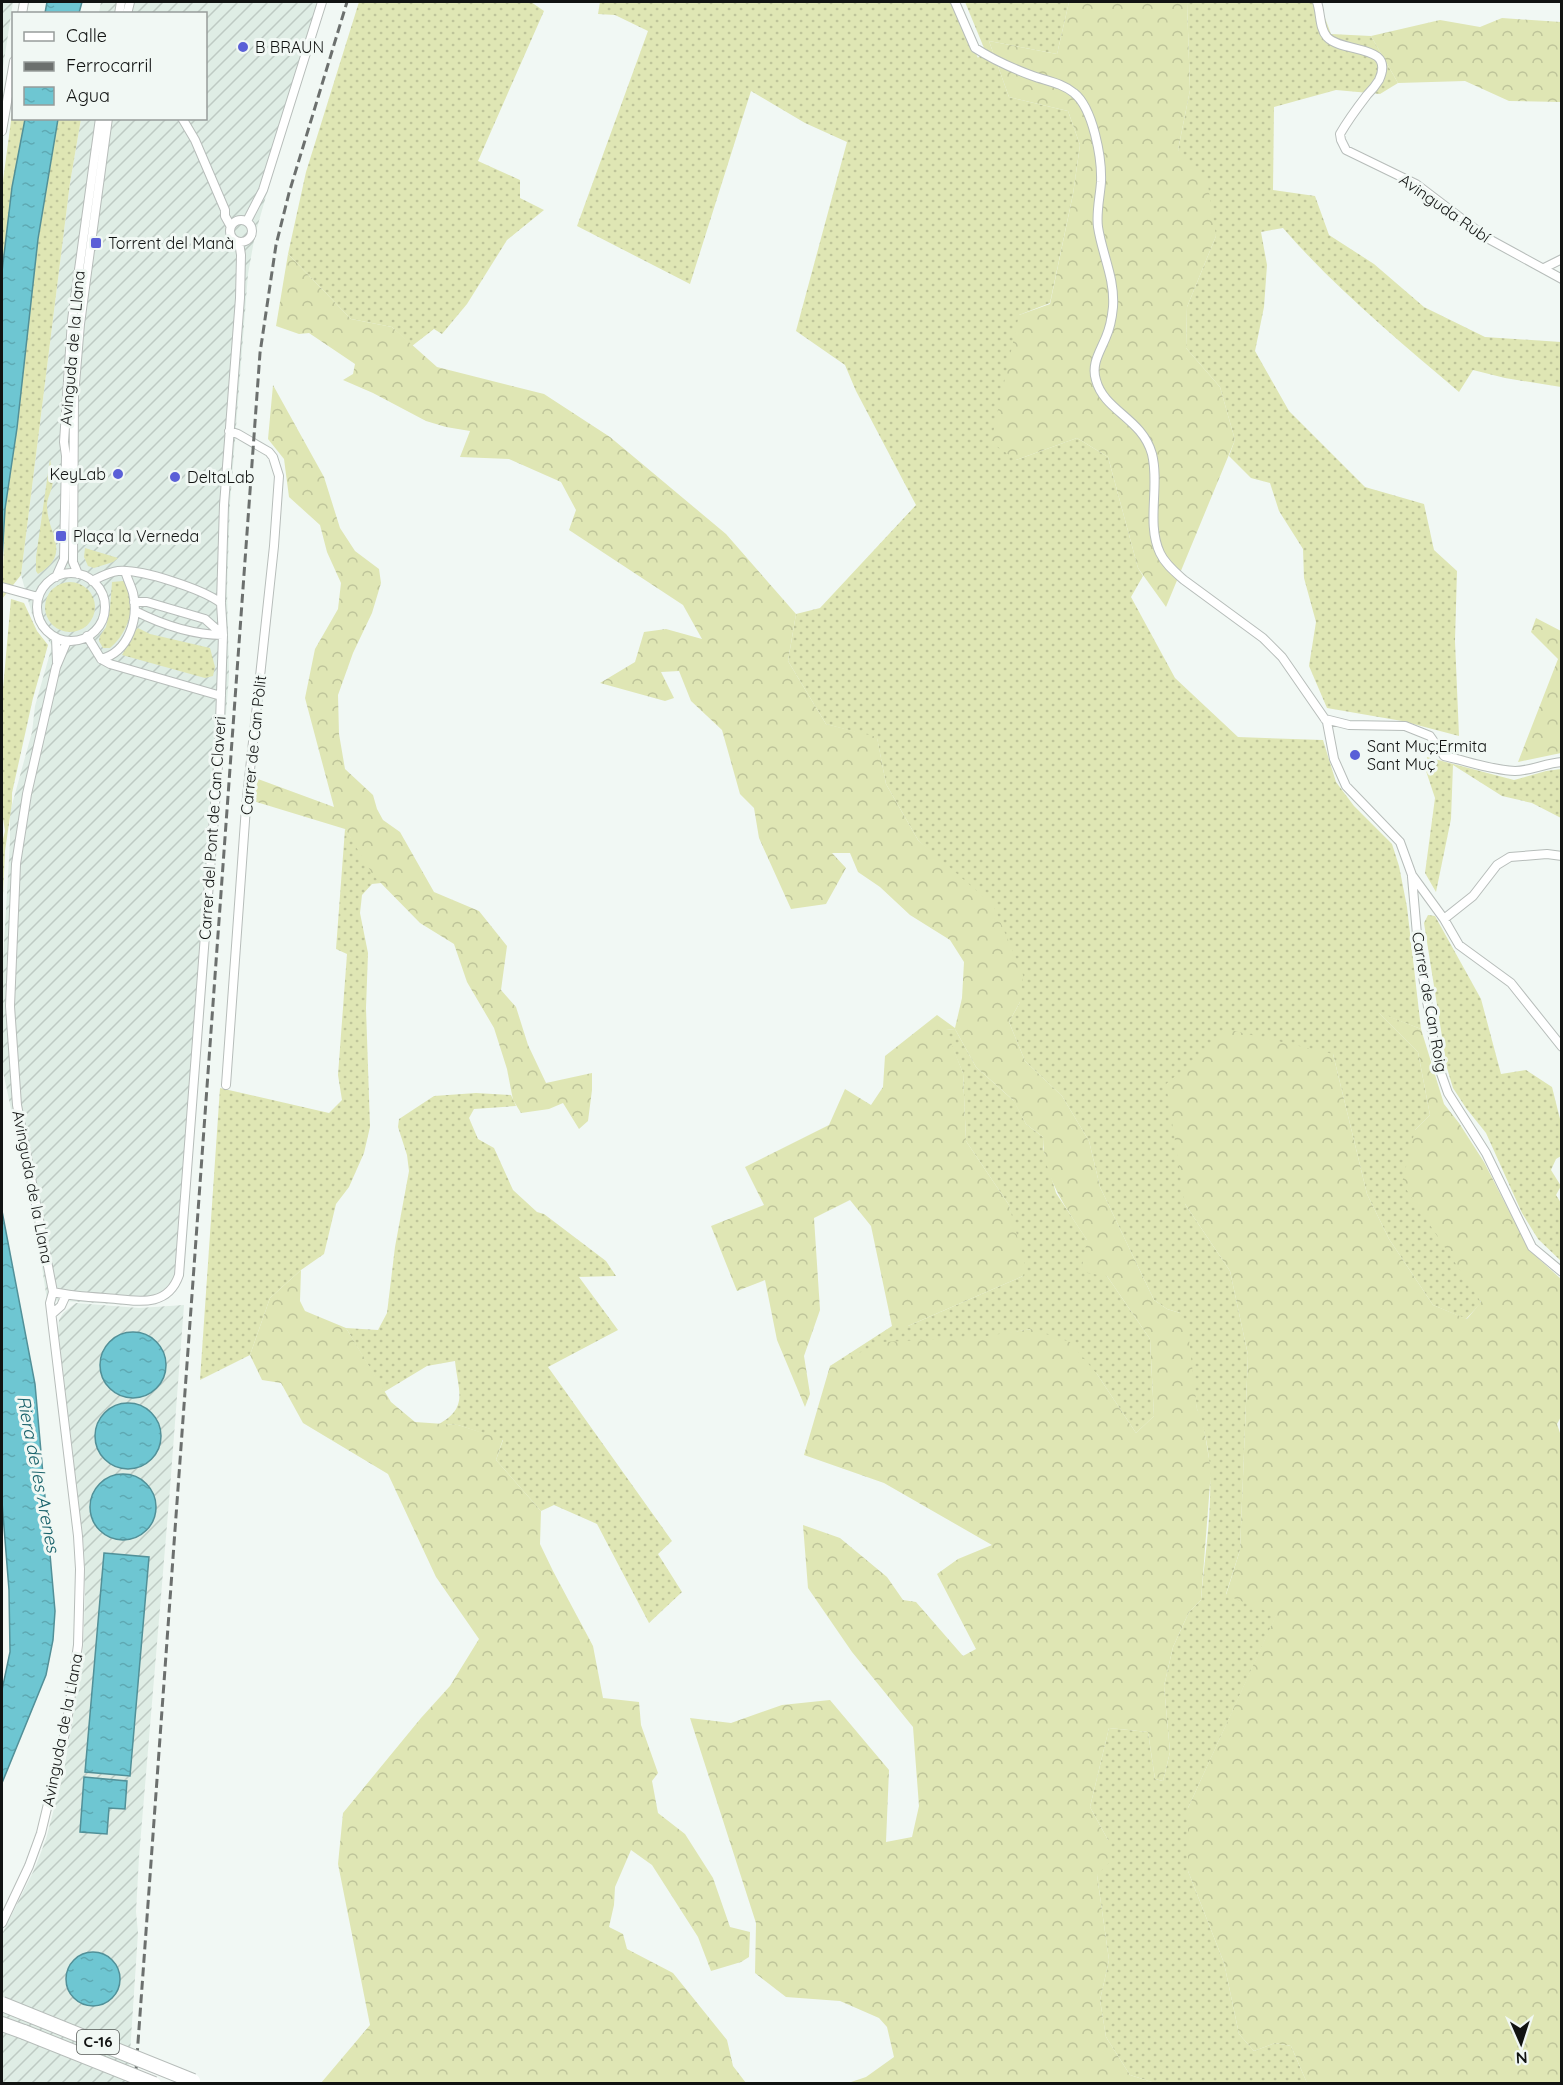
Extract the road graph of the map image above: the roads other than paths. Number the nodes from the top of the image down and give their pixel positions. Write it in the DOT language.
graph roads {
  1 [pos="322,2"];
  2 [pos="955,2"];
  3 [pos="1317,2"];
  4 [pos="12,74"];
  5 [pos="100,120"];
  6 [pos="108,120"];
  7 [pos="183,120"];
  8 [pos="2,131"];
  9 [pos="225,210"];
  10 [pos="242,221"];
  11 [pos="230,225"];
  12 [pos="239,242"];
  13 [pos="1562,259"];
  14 [pos="1544,268"];
  15 [pos="1562,279"];
  16 [pos="229,431"];
  17 [pos="125,571"];
  18 [pos="78,574"];
  19 [pos="56,577"];
  20 [pos="92,581"];
  21 [pos="2,587"];
  22 [pos="38,597"];
  23 [pos="134,602"];
  24 [pos="221,603"];
  25 [pos="135,611"];
  26 [pos="223,635"];
  27 [pos="87,636"];
  28 [pos="56,638"];
  29 [pos="67,641"];
  30 [pos="101,659"];
  31 [pos="56,667"];
  32 [pos="221,696"];
  33 [pos="1325,719"];
  34 [pos="1562,762"];
  35 [pos="1562,856"];
  36 [pos="1412,875"];
  37 [pos="1444,919"];
  38 [pos="1560,1042"];
  39 [pos="226,1085"];
  40 [pos="1562,1272"];
  41 [pos="54,1292"];
  42 [pos="66,1295"];
  43 [pos="52,1314"];
  44 [pos="2,1923"];
  45 [pos="2,2004"];
  46 [pos="2,2024"];
  47 [pos="197,2082"];
  48 [pos="154,2084"];
  1 -- 10 [label="street"];
  2 -- 33 [label="street"];
  3 -- 14 [label="street, Avinguda Rubí"];
  4 -- 8 [label="street"];
  5 -- 19 [label="street, Avinguda de la Llana"];
  6 -- 18 [label="street, Avinguda de la Llana"];
  7 -- 9 [label="street"];
  9 -- 10 [label="street"];
  9 -- 11 [label="street"];
  10 -- 11 [label="street"];
  10 -- 12 [label="street"];
  11 -- 12 [label="street"];
  12 -- 16 [label="street, Carrer del Pont de Can Claveri"];
  13 -- 14 [label="street"];
  14 -- 15 [label="street, Avinguda Rubí"];
  16 -- 24 [label="street, Carrer del Pont de Can Claveri"];
  16 -- 39 [label="street, Carrer de Can Pòlit"];
  17 -- 20 [label="street"];
  17 -- 23 [label="street"];
  17 -- 24 [label="street"];
  18 -- 19 [label="street"];
  18 -- 20 [label="street"];
  19 -- 22 [label="street"];
  20 -- 27 [label="street"];
  21 -- 22 [label="street"];
  22 -- 28 [label="street"];
  23 -- 25 [label="street"];
  23 -- 26 [label="street"];
  24 -- 26 [label="street, Carrer del Pont de Can Claveri"];
  25 -- 26 [label="street"];
  25 -- 30 [label="street"];
  26 -- 32 [label="street, Carrer del Pont de Can Claveri"];
  27 -- 29 [label="street"];
  27 -- 30 [label="street"];
  28 -- 29 [label="street"];
  28 -- 31 [label="street, Avinguda de la Llana"];
  29 -- 31 [label="street, Avinguda de la Llana"];
  30 -- 32 [label="street"];
  31 -- 41 [label="street, Avinguda de la Llana"];
  32 -- 42 [label="street, Carrer del Pont de Can Claveri"];
  33 -- 34 [label="street"];
  33 -- 36 [label="street"];
  35 -- 37 [label="street"];
  36 -- 37 [label="street"];
  36 -- 40 [label="street, Carrer de Can Roig"];
  37 -- 38 [label="street"];
  41 -- 42 [label="street, Carrer del Pont de Can Claveri"];
  41 -- 43 [label="street, Avinguda de la Llana"];
  42 -- 43 [label="street"];
  43 -- 44 [label="street, Avinguda de la Llana"];
  45 -- 47 [label="highway, C-16, bridge"];
  46 -- 48 [label="highway, C-16, bridge"];
}
